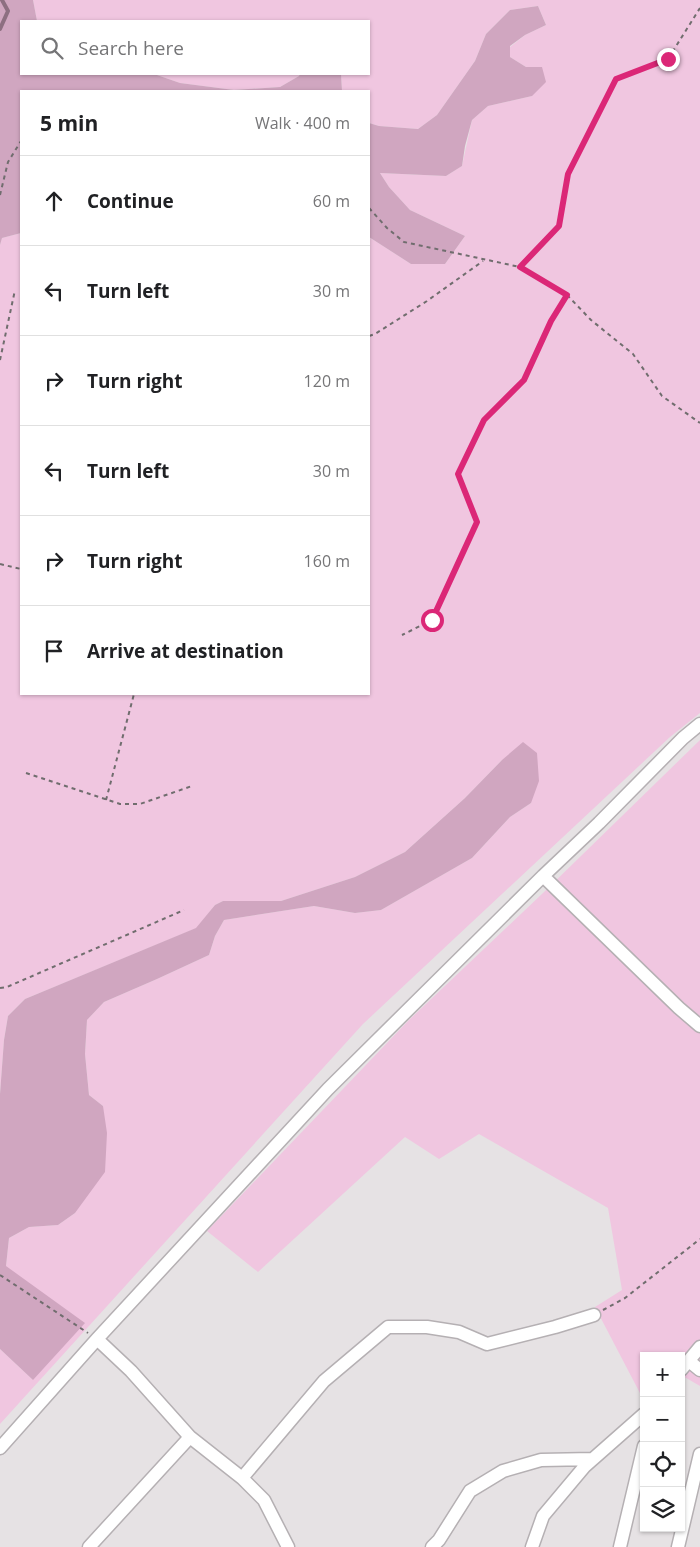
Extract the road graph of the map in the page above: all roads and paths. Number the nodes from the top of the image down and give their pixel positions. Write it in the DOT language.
graph roads {
  1 [pos="700,8"];
  2 [pos="20,143"];
  3 [pos="0,195"];
  4 [pos="370,209"];
  5 [pos="484,260"];
  6 [pos="520,267"];
  7 [pos="16,290"];
  8 [pos="567,295"];
  9 [pos="370,336"];
  10 [pos="0,360"];
  11 [pos="700,423"];
  12 [pos="0,564"];
  13 [pos="20,569"];
  14 [pos="402,635"];
  15 [pos="134,695"];
  16 [pos="700,724"];
  17 [pos="26,773"];
  18 [pos="192,786"];
  19 [pos="106,800"];
  20 [pos="543,876"];
  21 [pos="184,910"];
  22 [pos="0,988"];
  23 [pos="700,1026"];
  24 [pos="700,1239"];
  25 [pos="0,1275"];
  26 [pos="594,1315"];
  27 [pos="97,1339"];
  28 [pos="700,1347"];
  29 [pos="685,1366"];
  30 [pos="700,1370"];
  31 [pos="640,1418"];
  32 [pos="190,1437"];
  33 [pos="0,1448"];
  34 [pos="700,1454"];
  35 [pos="593,1459"];
  36 [pos="640,1463"];
  37 [pos="242,1478"];
  38 [pos="89,1547"];
  39 [pos="288,1547"];
  40 [pos="432,1547"];
  41 [pos="532,1547"];
  42 [pos="620,1547"];
  43 [pos="678,1547"];
  1 -- 6 [label="path"];
  2 -- 3 [label="path"];
  4 -- 5 [label="path"];
  5 -- 6 [label="path"];
  5 -- 9 [label="path"];
  6 -- 8 [label="path"];
  7 -- 10 [label="path"];
  8 -- 11 [label="path"];
  8 -- 14 [label="path"];
  12 -- 13 [label="path"];
  15 -- 19 [label="path"];
  16 -- 20 [label="street"];
  17 -- 19 [label="path"];
  18 -- 19 [label="path"];
  20 -- 23 [label="street"];
  20 -- 27 [label="street"];
  21 -- 22 [label="path"];
  24 -- 26 [label="path"];
  25 -- 27 [label="path"];
  26 -- 37 [label="street"];
  27 -- 32 [label="street"];
  27 -- 33 [label="street"];
  28 -- 29 [label="street"];
  29 -- 30 [label="street"];
  31 -- 35 [label="street"];
  32 -- 37 [label="street"];
  32 -- 38 [label="street"];
  34 -- 43 [label="street"];
  35 -- 40 [label="street"];
  35 -- 41 [label="street"];
  36 -- 42 [label="street"];
  37 -- 39 [label="street"];
}
